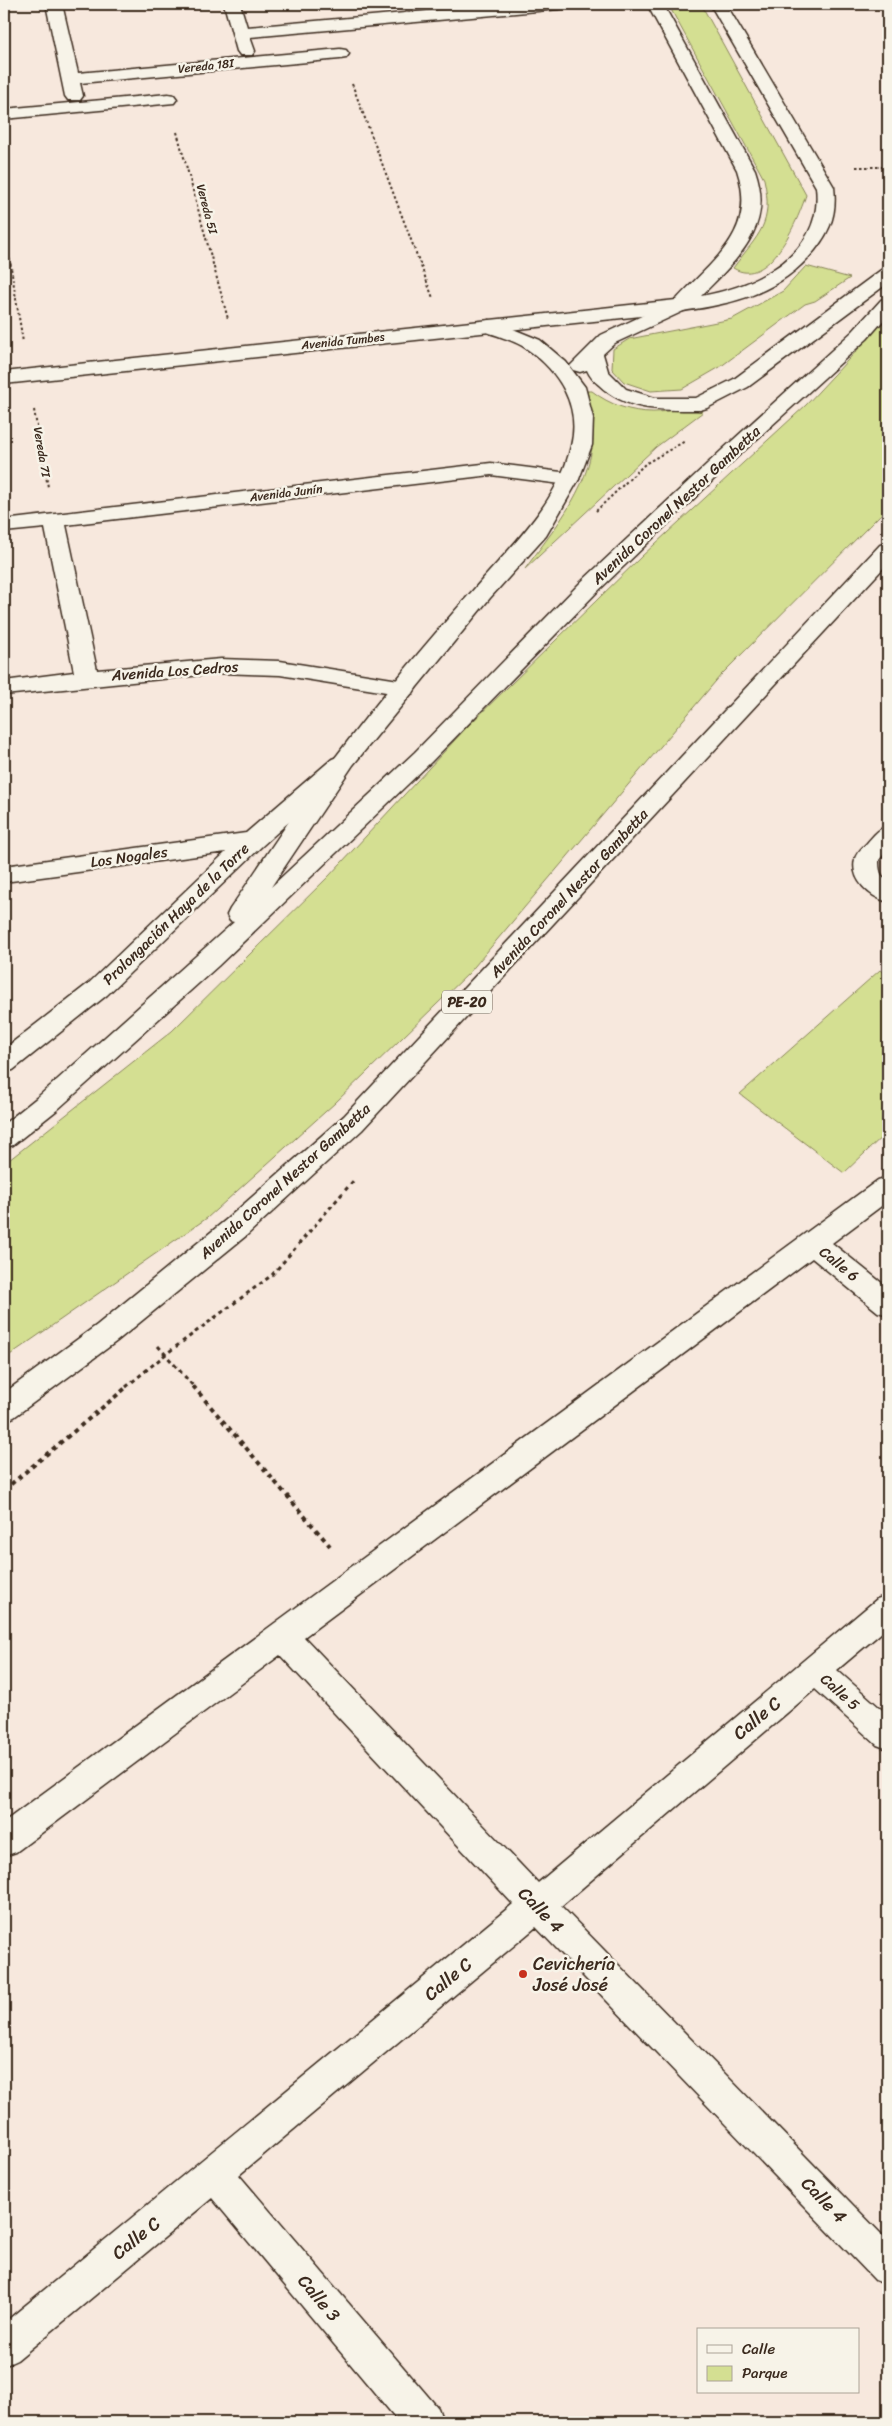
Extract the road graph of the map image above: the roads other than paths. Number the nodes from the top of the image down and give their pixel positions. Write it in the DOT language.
graph roads {
  1 [pos="54,4"];
  2 [pos="232,4"];
  3 [pos="559,4"];
  4 [pos="655,4"];
  5 [pos="718,4"];
  6 [pos="414,10"];
  7 [pos="241,33"];
  8 [pos="340,54"];
  9 [pos="249,62"];
  10 [pos="71,79"];
  11 [pos="168,99"];
  12 [pos="76,108"];
  13 [pos="4,114"];
  14 [pos="888,274"];
  15 [pos="683,304"];
  16 [pos="888,304"];
  17 [pos="489,326"];
  18 [pos="593,353"];
  19 [pos="4,378"];
  20 [pos="568,378"];
  21 [pos="569,479"];
  22 [pos="54,520"];
  23 [pos="4,526"];
  24 [pos="888,550"];
  25 [pos="86,678"];
  26 [pos="4,688"];
  27 [pos="405,688"];
  28 [pos="345,760"];
  29 [pos="888,834"];
  30 [pos="253,840"];
  31 [pos="4,874"];
  32 [pos="888,894"];
  33 [pos="209,960"];
  34 [pos="4,1063"];
  35 [pos="4,1138"];
  36 [pos="888,1187"];
  37 [pos="813,1243"];
  38 [pos="888,1304"];
  39 [pos="4,1409"];
  40 [pos="888,1608"];
  41 [pos="282,1635"];
  42 [pos="815,1670"];
  43 [pos="888,1735"];
  44 [pos="4,1841"];
  45 [pos="537,1906"];
  46 [pos="214,2174"];
  47 [pos="888,2267"];
  48 [pos="4,2347"];
  49 [pos="424,2422"];
  1 -- 10 [label="main road"];
  2 -- 7 [label="main road"];
  3 -- 6 [label="main road"];
  4 -- 15 [label="main road"];
  5 -- 15 [label="main road"];
  6 -- 7 [label="main road"];
  7 -- 9 [label="main road"];
  8 -- 9 [label="main road, Vereda 18I"];
  9 -- 10 [label="main road, Vereda 18I"];
  10 -- 12 [label="main road"];
  11 -- 12 [label="main road"];
  12 -- 13 [label="main road"];
  14 -- 18 [label="main road"];
  15 -- 17 [label="main road, Avenida Tumbes"];
  15 -- 18 [label="main road"];
  16 -- 33 [label="main road, Avenida Coronel Nestor Gambetta"];
  17 -- 19 [label="main road, Avenida Tumbes"];
  17 -- 20 [label="main road"];
  18 -- 20 [label="main road"];
  20 -- 21 [label="main road"];
  21 -- 22 [label="main road, Avenida Junín"];
  21 -- 27 [label="main road"];
  22 -- 23 [label="main road, Avenida Junín"];
  22 -- 25 [label="main road"];
  24 -- 39 [label="main road, Avenida Coronel Nestor Gambetta / PE-20"];
  25 -- 26 [label="main road, Avenida Los Cedros"];
  25 -- 27 [label="main road, Avenida Los Cedros"];
  27 -- 28 [label="main road"];
  28 -- 30 [label="main road, Prolongación Haya de la Torre"];
  28 -- 33 [label="main road"];
  29 -- 32 [label="main road"];
  30 -- 31 [label="main road, Los Nogales"];
  30 -- 34 [label="main road, Prolongación Haya de la Torre"];
  33 -- 35 [label="main road, Avenida Coronel Nestor Gambetta"];
  36 -- 37 [label="main road"];
  37 -- 38 [label="main road, Calle 6"];
  37 -- 41 [label="main road"];
  40 -- 42 [label="main road, Calle C"];
  41 -- 44 [label="main road"];
  41 -- 45 [label="main road, Calle 4"];
  42 -- 43 [label="main road, Calle 5"];
  42 -- 45 [label="main road, Calle C"];
  45 -- 46 [label="main road, Calle C"];
  45 -- 47 [label="main road, Calle 4"];
  46 -- 48 [label="main road, Calle C"];
  46 -- 49 [label="main road, Calle 3"];
}
